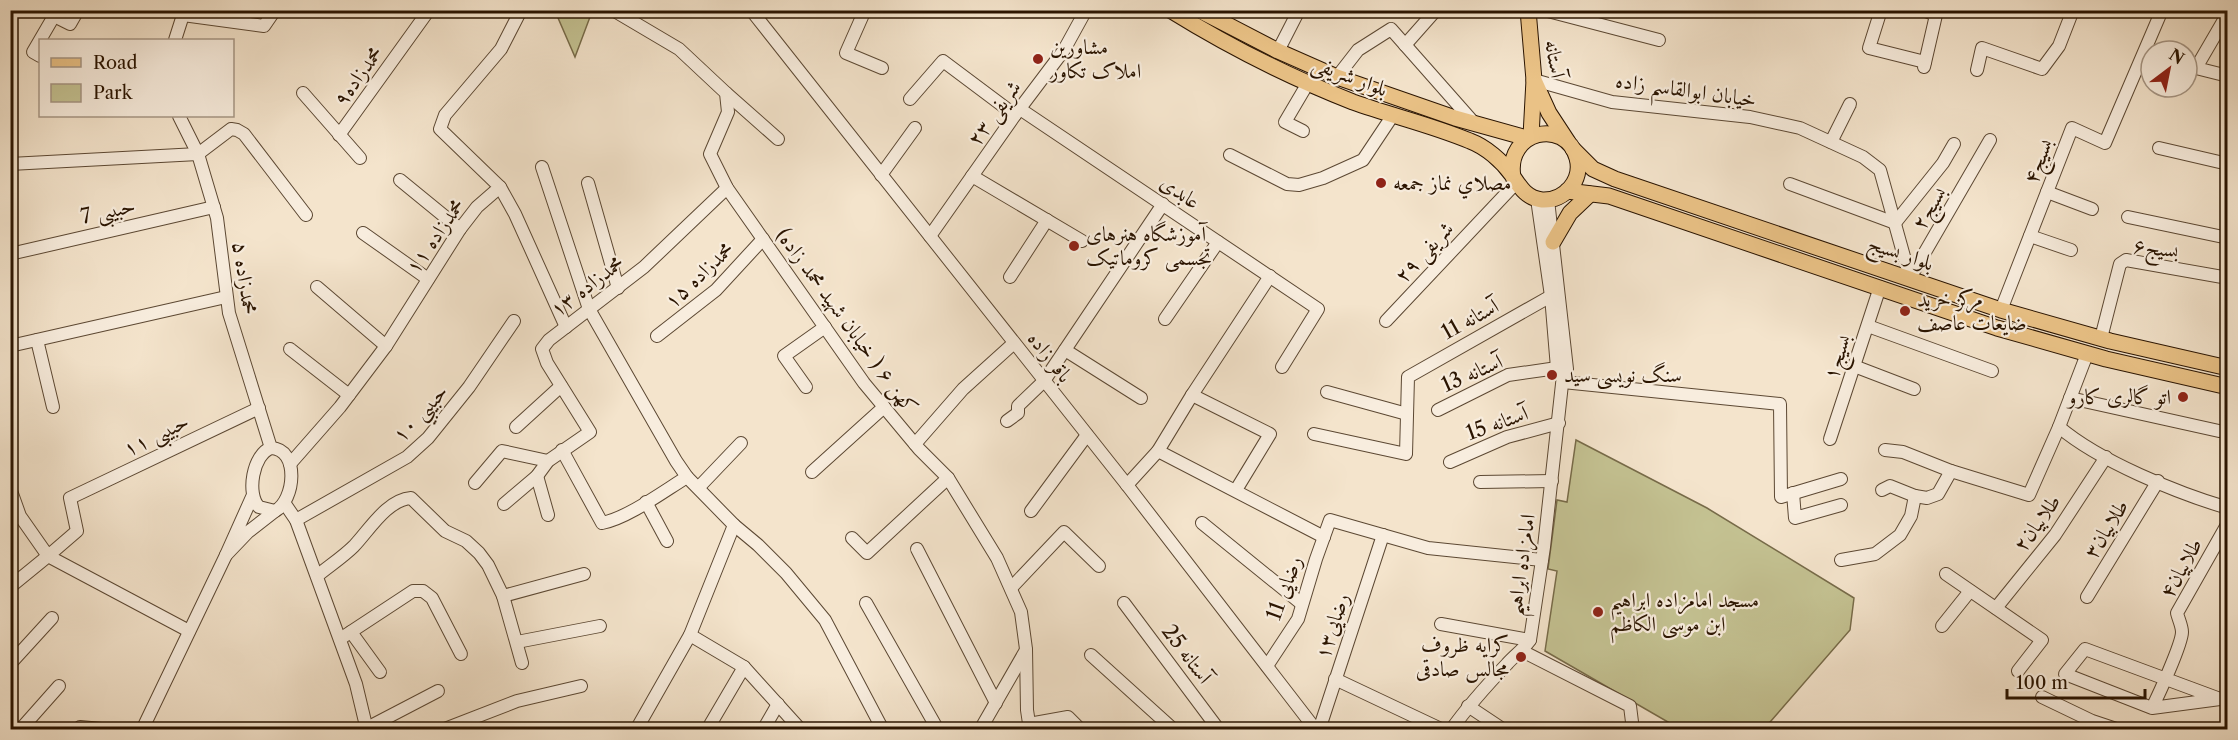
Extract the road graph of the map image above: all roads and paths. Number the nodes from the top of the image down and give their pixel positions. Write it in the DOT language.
graph roads {
  1 [pos="78,10"];
  2 [pos="275,10"];
  3 [pos="429,10"];
  4 [pos="521,10"];
  5 [pos="613,10"];
  6 [pos="751,10"];
  7 [pos="865,10"];
  8 [pos="1086,10"];
  9 [pos="1170,10"];
  10 [pos="1199,10"];
  11 [pos="1299,10"];
  12 [pos="1436,10"];
  13 [pos="1528,10"];
  14 [pos="1544,10"];
  15 [pos="1881,10"];
  16 [pos="1923,10"];
  17 [pos="2073,10"];
  18 [pos="2162,10"];
  19 [pos="2228,12"];
  20 [pos="50,13"];
  21 [pos="182,13"];
  22 [pos="629,14"];
  23 [pos="175,39"];
  24 [pos="1659,40"];
  25 [pos="1405,45"];
  26 [pos="1278,51"];
  27 [pos="39,55"];
  28 [pos="882,68"];
  29 [pos="1977,70"];
  30 [pos="1337,76"];
  31 [pos="2228,76"];
  32 [pos="1534,80"];
  33 [pos="1308,83"];
  34 [pos="303,93"];
  35 [pos="726,93"];
  36 [pos="910,99"];
  37 [pos="1850,104"];
  38 [pos="1017,112"];
  39 [pos="1393,115"];
  40 [pos="180,117"];
  41 [pos="1479,126"];
  42 [pos="915,128"];
  43 [pos="1303,131"];
  44 [pos="339,135"];
  45 [pos="1529,137"];
  46 [pos="778,139"];
  47 [pos="1990,140"];
  48 [pos="1830,142"];
  49 [pos="1954,144"];
  50 [pos="1478,145"];
  51 [pos="1571,146"];
  52 [pos="2159,148"];
  53 [pos="198,154"];
  54 [pos="1230,155"];
  55 [pos="360,158"];
  56 [pos="10,164"];
  57 [pos="2228,164"];
  58 [pos="542,167"];
  59 [pos="881,175"];
  60 [pos="972,176"];
  61 [pos="400,180"];
  62 [pos="1515,180"];
  63 [pos="588,183"];
  64 [pos="1790,184"];
  65 [pos="500,188"];
  66 [pos="727,188"];
  67 [pos="1567,191"];
  68 [pos="2047,192"];
  69 [pos="1590,194"];
  70 [pos="1543,199"];
  71 [pos="1163,204"];
  72 [pos="214,207"];
  73 [pos="2092,209"];
  74 [pos="306,216"];
  75 [pos="2128,217"];
  76 [pos="1047,220"];
  77 [pos="1895,223"];
  78 [pos="460,229"];
  79 [pos="363,233"];
  80 [pos="930,236"];
  81 [pos="2030,236"];
  82 [pos="2228,238"];
  83 [pos="763,239"];
  84 [pos="1082,241"];
  85 [pos="1218,242"];
  86 [pos="1553,242"];
  87 [pos="2071,250"];
  88 [pos="10,254"];
  89 [pos="1270,276"];
  90 [pos="1010,277"];
  91 [pos="1910,278"];
  92 [pos="2228,278"];
  93 [pos="428,279"];
  94 [pos="317,287"];
  95 [pos="1880,287"];
  96 [pos="618,288"];
  97 [pos="1551,296"];
  98 [pos="226,297"];
  99 [pos="589,309"];
  100 [pos="2001,310"];
  101 [pos="1165,320"];
  102 [pos="514,321"];
  103 [pos="1386,321"];
  104 [pos="1868,326"];
  105 [pos="566,327"];
  106 [pos="825,327"];
  107 [pos="657,336"];
  108 [pos="2101,338"];
  109 [pos="38,340"];
  110 [pos="1014,343"];
  111 [pos="10,346"];
  112 [pos="386,346"];
  113 [pos="290,349"];
  114 [pos="1065,350"];
  115 [pos="2087,354"];
  116 [pos="1854,366"];
  117 [pos="1282,367"];
  118 [pos="2228,368"];
  119 [pos="1992,371"];
  120 [pos="1561,375"];
  121 [pos="1044,381"];
  122 [pos="561,386"];
  123 [pos="806,387"];
  124 [pos="2228,387"];
  125 [pos="1914,389"];
  126 [pos="1328,392"];
  127 [pos="349,395"];
  128 [pos="1192,395"];
  129 [pos="1141,398"];
  130 [pos="2070,398"];
  131 [pos="53,407"];
  132 [pos="884,407"];
  133 [pos="259,408"];
  134 [pos="1438,410"];
  135 [pos="1407,414"];
  136 [pos="1007,421"];
  137 [pos="1559,423"];
  138 [pos="516,427"];
  139 [pos="2060,427"];
  140 [pos="2219,431"];
  141 [pos="1314,434"];
  142 [pos="1087,435"];
  143 [pos="1830,439"];
  144 [pos="741,443"];
  145 [pos="915,444"];
  146 [pos="271,448"];
  147 [pos="562,450"];
  148 [pos="1885,450"];
  149 [pos="1158,452"];
  150 [pos="2106,457"];
  151 [pos="548,461"];
  152 [pos="1450,462"];
  153 [pos="290,464"];
  154 [pos="1951,471"];
  155 [pos="812,472"];
  156 [pos="537,476"];
  157 [pos="687,477"];
  158 [pos="948,478"];
  159 [pos="1841,479"];
  160 [pos="1552,481"];
  161 [pos="2158,481"];
  162 [pos="1480,482"];
  163 [pos="476,483"];
  164 [pos="1127,485"];
  165 [pos="699,487"];
  166 [pos="10,489"];
  167 [pos="1236,490"];
  168 [pos="1882,490"];
  169 [pos="1793,494"];
  170 [pos="1915,496"];
  171 [pos="252,497"];
  172 [pos="646,502"];
  173 [pos="504,504"];
  174 [pos="1841,505"];
  175 [pos="280,508"];
  176 [pos="2228,508"];
  177 [pos="14,510"];
  178 [pos="1031,511"];
  179 [pos="548,515"];
  180 [pos="297,520"];
  181 [pos="1202,523"];
  182 [pos="2228,523"];
  183 [pos="734,525"];
  184 [pos="1383,535"];
  185 [pos="1324,537"];
  186 [pos="852,538"];
  187 [pos="667,541"];
  188 [pos="917,549"];
  189 [pos="226,555"];
  190 [pos="48,556"];
  191 [pos="1542,560"];
  192 [pos="1841,560"];
  193 [pos="1099,566"];
  194 [pos="584,574"];
  195 [pos="1946,574"];
  196 [pos="317,576"];
  197 [pos="10,587"];
  198 [pos="1011,588"];
  199 [pos="1970,591"];
  200 [pos="503,596"];
  201 [pos="2087,597"];
  202 [pos="866,603"];
  203 [pos="1124,603"];
  204 [pos="1302,604"];
  205 [pos="1996,608"];
  206 [pos="52,618"];
  207 [pos="1441,624"];
  208 [pos="600,626"];
  209 [pos="1942,626"];
  210 [pos="189,631"];
  211 [pos="351,632"];
  212 [pos="690,635"];
  213 [pos="340,639"];
  214 [pos="1530,640"];
  215 [pos="517,642"];
  216 [pos="1026,649"];
  217 [pos="1522,651"];
  218 [pos="461,654"];
  219 [pos="1092,655"];
  220 [pos="522,663"];
  221 [pos="10,664"];
  222 [pos="1267,666"];
  223 [pos="744,667"];
  224 [pos="2018,670"];
  225 [pos="380,672"];
  226 [pos="1335,679"];
  227 [pos="2165,680"];
  228 [pos="59,686"];
  229 [pos="581,686"];
  230 [pos="438,691"];
  231 [pos="2042,697"];
  232 [pos="996,703"];
  233 [pos="778,704"];
  234 [pos="2154,704"];
  235 [pos="1468,706"];
  236 [pos="2090,725"];
  237 [pos="1030,727"];
  238 [pos="20,729"];
  239 [pos="77,729"];
  240 [pos="112,729"];
  241 [pos="142,729"];
  242 [pos="367,729"];
  243 [pos="442,729"];
  244 [pos="636,729"];
  245 [pos="707,729"];
  246 [pos="763,729"];
  247 [pos="801,729"];
  248 [pos="884,729"];
  249 [pos="938,729"];
  250 [pos="980,729"];
  251 [pos="1081,729"];
  252 [pos="1174,729"];
  253 [pos="1219,729"];
  254 [pos="1318,729"];
  255 [pos="1443,729"];
  256 [pos="1451,729"];
  257 [pos="1504,729"];
  258 [pos="1633,729"];
  259 [pos="2119,729"];
  1 -- 20 [label="street"];
  2 -- 21 [label="street"];
  3 -- 44 [label="street, محمدزاده۹"];
  4 -- 65 [label="street"];
  5 -- 22 [label="street"];
  6 -- 59 [label="street, باقر زاده"];
  7 -- 28 [label="street"];
  8 -- 38 [label="street, شریفی ۲۳"];
  9 -- 33 [label="main road, بلوار شریفی"];
  10 -- 26 [label="main road, بلوار شریفی"];
  11 -- 26 [label="street"];
  12 -- 25 [label="street"];
  13 -- 32 [label="main road, آستانه"];
  14 -- 24 [label="street"];
  15 -- 16 [label="street"];
  17 -- 29 [label="street"];
  18 -- 68 [label="street, بسیج۴"];
  19 -- 31 [label="street"];
  20 -- 27 [label="street"];
  21 -- 23 [label="street"];
  22 -- 35 [label="street"];
  25 -- 30 [label="street"];
  25 -- 41 [label="street"];
  26 -- 30 [label="main road, بلوار شریفی"];
  30 -- 41 [label="main road, بلوار شریفی"];
  32 -- 45 [label="main road"];
  32 -- 48 [label="street, خیابان ابوالقاسم زاده"];
  32 -- 51 [label="main road, آستانه"];
  33 -- 39 [label="main road, بلوار شریفی"];
  33 -- 43 [label="street"];
  34 -- 44 [label="street"];
  35 -- 46 [label="street"];
  35 -- 66 [label="street, کهن ۶ ( خیابان شهید محمد زاده)"];
  36 -- 38 [label="street, عابدی"];
  37 -- 48 [label="street"];
  38 -- 60 [label="street, شریفی ۲۳"];
  38 -- 71 [label="street, عابدی"];
  39 -- 50 [label="main road, بلوار شریفی"];
  39 -- 54 [label="street"];
  40 -- 53 [label="street, محمدزاده ۵"];
  41 -- 45 [label="main road, بلوار شریفی"];
  41 -- 50 [label="main road"];
  42 -- 59 [label="street"];
  44 -- 55 [label="street"];
  45 -- 51 [label="main road"];
  45 -- 62 [label="main road"];
  47 -- 91 [label="street, بسیج۲"];
  48 -- 77 [label="street, خیابان ابوالقاسم زاده"];
  49 -- 77 [label="street"];
  50 -- 62 [label="main road, بلوار شریفی"];
  51 -- 67 [label="main road"];
  51 -- 91 [label="main road, بلوار بسیج"];
  52 -- 57 [label="street"];
  53 -- 56 [label="street"];
  53 -- 72 [label="street, محمدزاده ۵"];
  53 -- 74 [label="street"];
  58 -- 99 [label="street"];
  59 -- 80 [label="street, باقر زاده"];
  60 -- 76 [label="street"];
  60 -- 80 [label="street, شریفی ۲۳"];
  61 -- 78 [label="street"];
  62 -- 70 [label="main road"];
  62 -- 103 [label="street, شریفی ۲۹"];
  63 -- 96 [label="street"];
  64 -- 77 [label="street"];
  65 -- 78 [label="street, محمدزاده ۱۱"];
  65 -- 105 [label="street"];
  66 -- 83 [label="street, کهن ۶ ( خیابان شهید محمد زاده)"];
  66 -- 96 [label="street, محمدزاده ۱۳"];
  67 -- 69 [label="main road, بلوار بسیج"];
  67 -- 70 [label="main road"];
  68 -- 73 [label="street"];
  68 -- 81 [label="street, بسیج۴"];
  69 -- 86 [label="main road"];
  69 -- 95 [label="main road, بلوار بسیج"];
  70 -- 86 [label="street, امامزاده ابراهیم"];
  70 -- 97 [label="street, امامزاده ابراهیم"];
  71 -- 85 [label="street, عابدی"];
  71 -- 114 [label="street"];
  72 -- 88 [label="street, حبیبی 7"];
  72 -- 98 [label="street, محمدزاده ۵"];
  75 -- 82 [label="street"];
  76 -- 84 [label="street"];
  76 -- 90 [label="street"];
  77 -- 91 [label="street, بسیج۲"];
  78 -- 93 [label="street, محمدزاده ۱۱"];
  79 -- 93 [label="street"];
  80 -- 110 [label="street, باقر زاده"];
  81 -- 87 [label="street"];
  81 -- 100 [label="street, بسیج۴"];
  83 -- 106 [label="street, کهن ۶ ( خیابان شهید محمد زاده)"];
  83 -- 107 [label="street, محمدزاده ۱۵"];
  85 -- 89 [label="street, عابدی"];
  85 -- 101 [label="street"];
  86 -- 120 [label="street, امامزاده ابراهیم"];
  89 -- 117 [label="street, عابدی"];
  89 -- 128 [label="street"];
  91 -- 100 [label="main road, بلوار بسیج"];
  92 -- 108 [label="street, بسیج۶"];
  93 -- 112 [label="street, محمدزاده ۱۱"];
  94 -- 112 [label="street"];
  95 -- 104 [label="street, بسیج۱"];
  95 -- 115 [label="main road, بلوار بسیج"];
  96 -- 99 [label="street, محمدزاده ۱۳"];
  97 -- 120 [label="street, امامزاده ابراهیم"];
  97 -- 135 [label="street, آستانه 11"];
  98 -- 109 [label="street"];
  98 -- 133 [label="street, محمدزاده ۵"];
  99 -- 105 [label="street, محمدزاده ۱۳"];
  99 -- 157 [label="street"];
  100 -- 108 [label="main road, بلوار بسیج"];
  102 -- 180 [label="street, حبيبي ١٠"];
  104 -- 116 [label="street, بسیج۱"];
  104 -- 119 [label="street"];
  105 -- 122 [label="street, محمدزاده ۱۳"];
  106 -- 123 [label="street"];
  106 -- 132 [label="street, کهن ۶ ( خیابان شهید محمد زاده)"];
  108 -- 118 [label="main road, بلوار بسیج"];
  109 -- 111 [label="street"];
  109 -- 131 [label="street"];
  110 -- 121 [label="street, باقر زاده"];
  110 -- 145 [label="street"];
  112 -- 127 [label="street, محمدزاده ۱۱"];
  113 -- 127 [label="street"];
  114 -- 121 [label="street"];
  114 -- 129 [label="street"];
  115 -- 124 [label="main road, بلوار بسیج"];
  115 -- 130 [label="street"];
  116 -- 125 [label="street"];
  116 -- 143 [label="street, بسیج۱"];
  120 -- 134 [label="street, آستانه 13"];
  120 -- 137 [label="street, امامزاده ابراهیم"];
  120 -- 169 [label="street, آستانه 13"];
  121 -- 136 [label="street"];
  121 -- 142 [label="street, باقر زاده"];
  122 -- 138 [label="street"];
  122 -- 147 [label="street, محمدزاده ۱۳"];
  126 -- 135 [label="street"];
  127 -- 153 [label="street, محمدزاده ۱۱"];
  128 -- 149 [label="street"];
  128 -- 167 [label="street"];
  130 -- 139 [label="street"];
  130 -- 140 [label="street"];
  132 -- 145 [label="street, کهن ۶ ( خیابان شهید محمد زاده)"];
  132 -- 155 [label="street"];
  133 -- 146 [label="street, محمدزاده ۵"];
  133 -- 190 [label="street, حبیبی ۱۱"];
  135 -- 141 [label="street"];
  137 -- 152 [label="street, آستانه 15"];
  137 -- 160 [label="street, امامزاده ابراهیم"];
  139 -- 150 [label="street"];
  139 -- 154 [label="street"];
  142 -- 164 [label="street, باقر زاده"];
  142 -- 178 [label="street"];
  144 -- 165 [label="street"];
  145 -- 158 [label="street, کهن ۶ ( خیابان شهید محمد زاده)"];
  146 -- 153 [label="street"];
  146 -- 171 [label="street"];
  147 -- 151 [label="street"];
  147 -- 172 [label="street"];
  148 -- 154 [label="street"];
  149 -- 164 [label="street"];
  149 -- 167 [label="street"];
  150 -- 161 [label="street"];
  150 -- 205 [label="street, طلابیان۲"];
  151 -- 156 [label="street"];
  151 -- 163 [label="street"];
  153 -- 175 [label="street"];
  154 -- 170 [label="street"];
  156 -- 173 [label="street"];
  156 -- 179 [label="street"];
  157 -- 165 [label="street"];
  157 -- 172 [label="street"];
  158 -- 186 [label="street"];
  158 -- 198 [label="street, کهن ۶ ( خیابان شهید محمد زاده)"];
  159 -- 169 [label="street"];
  160 -- 162 [label="street"];
  160 -- 191 [label="street, امامزاده ابراهیم"];
  161 -- 176 [label="street"];
  161 -- 201 [label="street, طلابیان۳"];
  164 -- 222 [label="street, باقر زاده"];
  165 -- 183 [label="street"];
  166 -- 177 [label="street"];
  167 -- 185 [label="street"];
  168 -- 170 [label="street"];
  169 -- 174 [label="street"];
  170 -- 192 [label="street"];
  171 -- 175 [label="street"];
  171 -- 189 [label="street"];
  172 -- 187 [label="street"];
  175 -- 180 [label="street"];
  175 -- 189 [label="street"];
  177 -- 190 [label="street"];
  180 -- 196 [label="street"];
  181 -- 204 [label="street"];
  182 -- 227 [label="street, طلابیان۴"];
  183 -- 212 [label="street"];
  183 -- 248 [label="street"];
  184 -- 185 [label="street, رضایی 11"];
  184 -- 191 [label="street"];
  184 -- 226 [label="street, رضایی۱۳"];
  185 -- 204 [label="street, رضایی 11"];
  188 -- 232 [label="street"];
  189 -- 210 [label="street"];
  190 -- 197 [label="street"];
  190 -- 210 [label="street"];
  191 -- 214 [label="street, امامزاده ابراهیم"];
  193 -- 198 [label="street"];
  194 -- 200 [label="street"];
  195 -- 199 [label="street"];
  196 -- 200 [label="street"];
  196 -- 213 [label="street"];
  198 -- 216 [label="street, کهن ۶ ( خیابان شهید محمد زاده)"];
  199 -- 205 [label="street"];
  199 -- 209 [label="street"];
  200 -- 215 [label="street"];
  202 -- 249 [label="street"];
  203 -- 253 [label="street, آستانه 25"];
  204 -- 222 [label="street, رضایی 11"];
  205 -- 224 [label="street"];
  206 -- 221 [label="street"];
  207 -- 214 [label="street"];
  208 -- 215 [label="street"];
  210 -- 241 [label="street"];
  211 -- 213 [label="street"];
  211 -- 218 [label="street"];
  211 -- 225 [label="street"];
  212 -- 223 [label="street"];
  212 -- 244 [label="street"];
  213 -- 242 [label="street"];
  214 -- 217 [label="street, امامزاده ابراهیم"];
  215 -- 220 [label="street"];
  216 -- 232 [label="street"];
  216 -- 237 [label="street, کهن ۶ ( خیابان شهید محمد زاده)"];
  217 -- 235 [label="street, امامزاده ابراهیم"];
  217 -- 258 [label="street"];
  219 -- 252 [label="street"];
  222 -- 254 [label="street, باقر زاده"];
  223 -- 233 [label="street"];
  223 -- 245 [label="street"];
  226 -- 254 [label="street, رضایی۱۳"];
  226 -- 255 [label="street"];
  227 -- 234 [label="street, طلابیان۴"];
  227 -- 234 [label="street"];
  227 -- 234 [label="street"];
  228 -- 238 [label="street"];
  229 -- 243 [label="street"];
  230 -- 242 [label="street"];
  231 -- 236 [label="street"];
  232 -- 250 [label="street"];
  233 -- 246 [label="street"];
  233 -- 247 [label="street"];
  235 -- 256 [label="street, امامزاده ابراهیم"];
  235 -- 257 [label="street"];
  236 -- 259 [label="street"];
  237 -- 251 [label="street"];
  239 -- 240 [label="street"];
}
